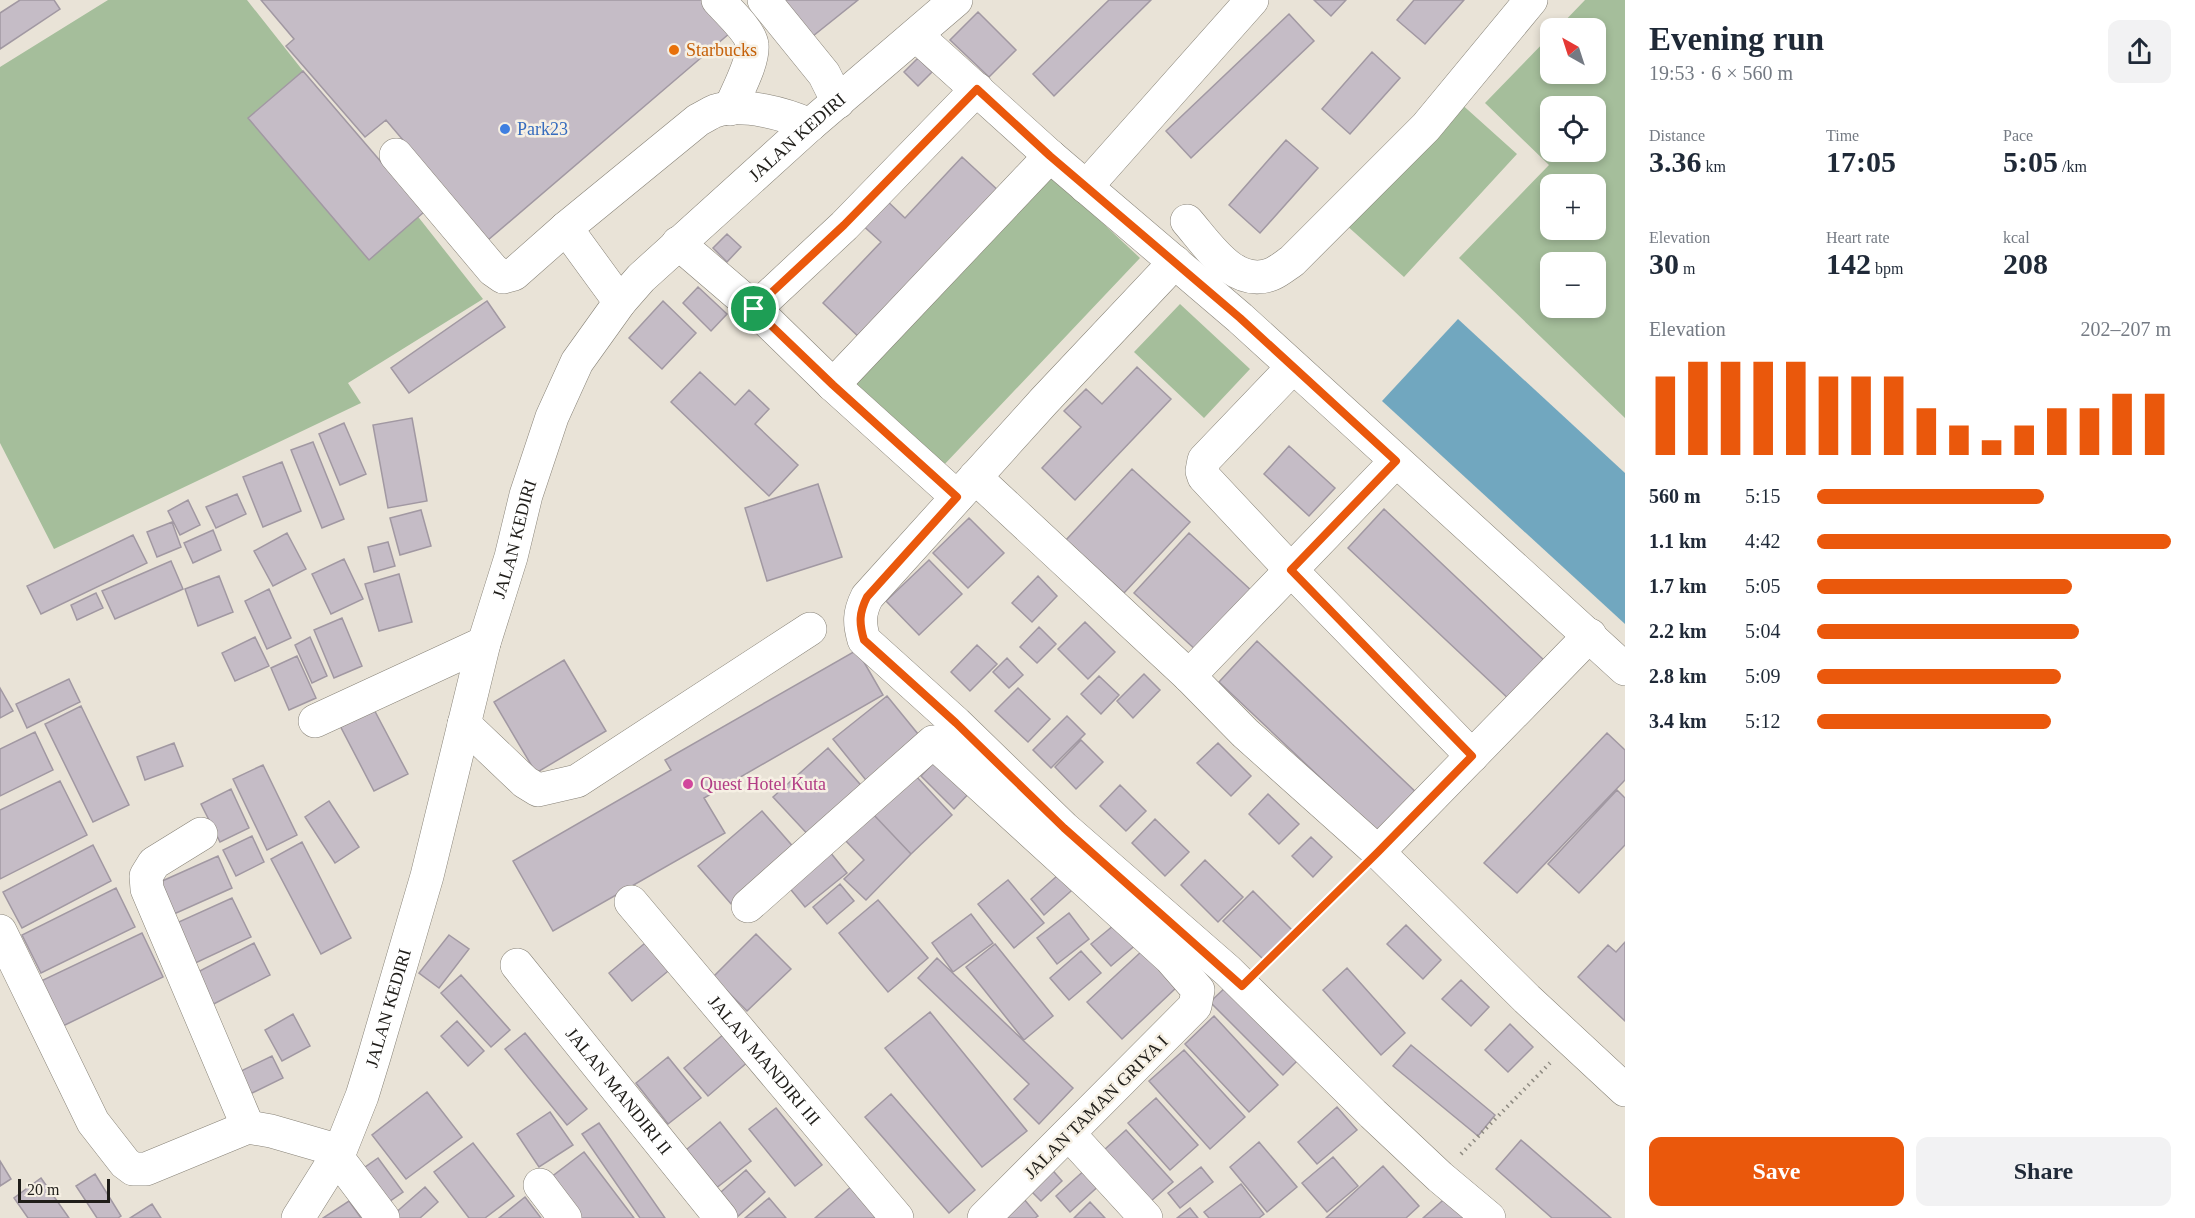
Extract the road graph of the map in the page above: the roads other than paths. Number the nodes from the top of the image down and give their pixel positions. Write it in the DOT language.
graph roads {
  1 [pos="718,0"];
  2 [pos="764,0"];
  3 [pos="956,0"];
  4 [pos="1252,0"];
  5 [pos="1531,0"];
  6 [pos="916,35"];
  7 [pos="977,89"];
  8 [pos="838,102"];
  9 [pos="730,109"];
  10 [pos="810,125"];
  11 [pos="396,155"];
  12 [pos="1050,156"];
  13 [pos="1086,187"];
  14 [pos="1187,221"];
  15 [pos="566,228"];
  16 [pos="678,243"];
  17 [pos="1175,262"];
  18 [pos="620,302"];
  19 [pos="754,309"];
  20 [pos="1293,367"];
  21 [pos="833,385"];
  22 [pos="1396,461"];
  23 [pos="966,487"];
  24 [pos="1291,570"];
  25 [pos="810,629"];
  26 [pos="1590,635"];
  27 [pos="484,643"];
  28 [pos="1625,669"];
  29 [pos="1189,676"];
  30 [pos="315,721"];
  31 [pos="464,724"];
  32 [pos="1472,756"];
  33 [pos="201,834"];
  34 [pos="1378,852"];
  35 [pos="631,902"];
  36 [pos="748,906"];
  37 [pos="0,931"];
  38 [pos="1179,947"];
  39 [pos="517,965"];
  40 [pos="8,968"];
  41 [pos="1625,1090"];
  42 [pos="248,1127"];
  43 [pos="1069,1134"];
  44 [pos="338,1154"];
  45 [pos="540,1185"];
  46 [pos="298,1218"];
  47 [pos="383,1218"];
  48 [pos="565,1218"];
  49 [pos="721,1218"];
  50 [pos="897,1218"];
  51 [pos="984,1218"];
  52 [pos="1146,1218"];
  53 [pos="1489,1218"];
  1 -- 9 [label="street"];
  2 -- 8 [label="street"];
  3 -- 6 [label="street, JALAN KEDIRI"];
  4 -- 13 [label="street"];
  5 -- 14 [label="street"];
  6 -- 7 [label="street"];
  6 -- 8 [label="street, JALAN KEDIRI"];
  7 -- 12 [label="street"];
  7 -- 19 [label="street"];
  8 -- 10 [label="street, JALAN KEDIRI"];
  9 -- 10 [label="street"];
  9 -- 15 [label="street"];
  10 -- 16 [label="street, JALAN KEDIRI"];
  11 -- 15 [label="street"];
  12 -- 13 [label="street"];
  12 -- 21 [label="street"];
  13 -- 17 [label="street"];
  15 -- 18 [label="street"];
  16 -- 18 [label="street, JALAN KEDIRI"];
  16 -- 19 [label="street"];
  17 -- 20 [label="street"];
  17 -- 23 [label="street"];
  18 -- 27 [label="street, JALAN KEDIRI"];
  19 -- 21 [label="street"];
  20 -- 22 [label="street"];
  20 -- 24 [label="street"];
  21 -- 23 [label="street"];
  22 -- 24 [label="street"];
  22 -- 26 [label="street"];
  23 -- 29 [label="street"];
  23 -- 38 [label="street"];
  24 -- 29 [label="street"];
  24 -- 32 [label="street"];
  25 -- 31 [label="street"];
  26 -- 28 [label="street"];
  26 -- 32 [label="street"];
  27 -- 30 [label="street"];
  27 -- 31 [label="street, JALAN KEDIRI"];
  29 -- 34 [label="street"];
  31 -- 44 [label="street, JALAN KEDIRI"];
  32 -- 34 [label="street"];
  33 -- 42 [label="street"];
  34 -- 41 [label="street"];
  35 -- 50 [label="street, JALAN MANDIRI III"];
  36 -- 38 [label="street"];
  37 -- 40 [label="street"];
  38 -- 43 [label="street, JALAN TAMAN GRIYA I"];
  38 -- 53 [label="street"];
  39 -- 49 [label="street, JALAN MANDIRI II"];
  40 -- 42 [label="street"];
  42 -- 44 [label="street"];
  43 -- 51 [label="street, JALAN TAMAN GRIYA I"];
  43 -- 52 [label="street"];
  44 -- 46 [label="street, JALAN KEDIRI"];
  44 -- 47 [label="street"];
  45 -- 48 [label="street"];
}
